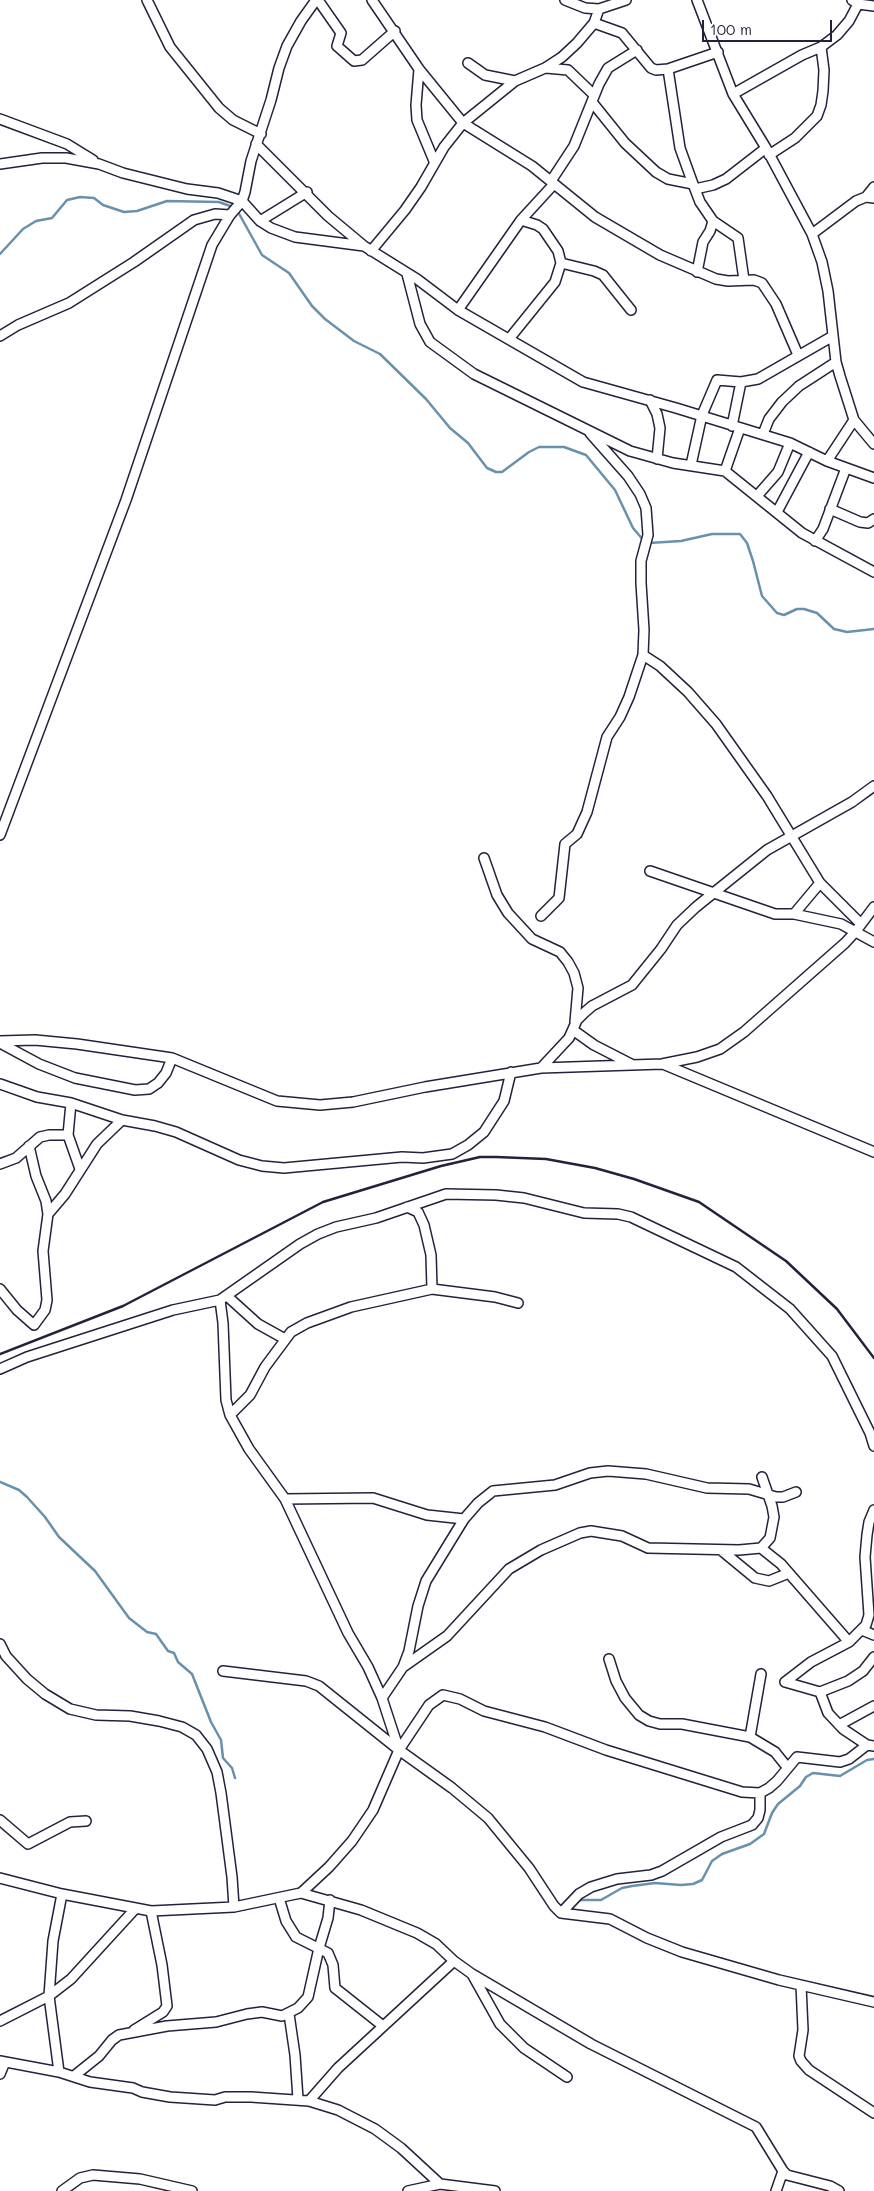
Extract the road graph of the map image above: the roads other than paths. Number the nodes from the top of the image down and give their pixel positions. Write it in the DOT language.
graph roads {
  1 [pos="147,0"];
  2 [pos="317,0"];
  3 [pos="372,0"];
  4 [pos="565,0"];
  5 [pos="626,0"];
  6 [pos="698,0"];
  7 [pos="705,0"];
  8 [pos="855,2"];
  9 [pos="874,6"];
  10 [pos="599,9"];
  11 [pos="594,23"];
  12 [pos="395,31"];
  13 [pos="821,47"];
  14 [pos="637,50"];
  15 [pos="718,52"];
  16 [pos="468,63"];
  17 [pos="545,68"];
  18 [pos="419,69"];
  19 [pos="668,69"];
  20 [pos="515,81"];
  21 [pos="734,94"];
  22 [pos="593,98"];
  23 [pos="0,119"];
  24 [pos="464,123"];
  25 [pos="261,134"];
  26 [pos="256,144"];
  27 [pos="767,151"];
  28 [pos="434,161"];
  29 [pos="0,164"];
  30 [pos="98,164"];
  31 [pos="553,182"];
  32 [pos="694,187"];
  33 [pos="874,187"];
  34 [pos="307,192"];
  35 [pos="870,197"];
  36 [pos="242,200"];
  37 [pos="230,215"];
  38 [pos="521,220"];
  39 [pos="713,220"];
  40 [pos="260,221"];
  41 [pos="812,234"];
  42 [pos="368,248"];
  43 [pos="561,263"];
  44 [pos="697,272"];
  45 [pos="407,274"];
  46 [pos="744,280"];
  47 [pos="458,310"];
  48 [pos="631,310"];
  49 [pos="0,336"];
  50 [pos="833,336"];
  51 [pos="509,339"];
  52 [pos="798,356"];
  53 [pos="836,362"];
  54 [pos="741,382"];
  55 [pos="650,400"];
  56 [pos="702,415"];
  57 [pos="854,420"];
  58 [pos="736,427"];
  59 [pos="586,429"];
  60 [pos="763,434"];
  61 [pos="790,443"];
  62 [pos="874,444"];
  63 [pos="808,452"];
  64 [pos="657,459"];
  65 [pos="827,461"];
  66 [pos="691,465"];
  67 [pos="846,468"];
  68 [pos="726,471"];
  69 [pos="874,478"];
  70 [pos="757,496"];
  71 [pos="830,509"];
  72 [pos="777,512"];
  73 [pos="874,520"];
  74 [pos="815,541"];
  75 [pos="874,572"];
  76 [pos="643,656"];
  77 [pos="874,786"];
  78 [pos="0,835"];
  79 [pos="790,836"];
  80 [pos="484,858"];
  81 [pos="650,871"];
  82 [pos="820,883"];
  83 [pos="713,893"];
  84 [pos="874,907"];
  85 [pos="794,914"];
  86 [pos="541,916"];
  87 [pos="859,928"];
  88 [pos="874,942"];
  89 [pos="574,1028"];
  90 [pos="0,1042"];
  91 [pos="172,1058"];
  92 [pos="662,1064"];
  93 [pos="634,1065"];
  94 [pos="541,1068"];
  95 [pos="511,1072"];
  96 [pos="0,1084"];
  97 [pos="71,1103"];
  98 [pos="122,1120"];
  99 [pos="68,1135"];
  100 [pos="29,1146"];
  101 [pos="874,1152"];
  102 [pos="0,1164"];
  103 [pos="80,1169"];
  104 [pos="406,1208"];
  105 [pos="48,1214"];
  106 [pos="0,1289"];
  107 [pos="432,1289"];
  108 [pos="223,1298"];
  109 [pos="518,1303"];
  110 [pos="285,1339"];
  111 [pos="0,1369"];
  112 [pos="230,1415"];
  113 [pos="874,1446"];
  114 [pos="762,1478"];
  115 [pos="796,1492"];
  116 [pos="769,1495"];
  117 [pos="285,1499"];
  118 [pos="874,1510"];
  119 [pos="464,1519"];
  120 [pos="761,1548"];
  121 [pos="721,1550"];
  122 [pos="789,1573"];
  123 [pos="862,1630"];
  124 [pos="874,1634"];
  125 [pos="849,1642"];
  126 [pos="0,1644"];
  127 [pos="609,1659"];
  128 [pos="874,1659"];
  129 [pos="403,1667"];
  130 [pos="223,1671"];
  131 [pos="761,1674"];
  132 [pos="820,1692"];
  133 [pos="382,1698"];
  134 [pos="874,1706"];
  135 [pos="839,1725"];
  136 [pos="750,1738"];
  137 [pos="870,1745"];
  138 [pos="399,1750"];
  139 [pos="786,1767"];
  140 [pos="760,1793"];
  141 [pos="0,1820"];
  142 [pos="86,1821"];
  143 [pos="0,1878"];
  144 [pos="301,1892"];
  145 [pos="62,1894"];
  146 [pos="279,1898"];
  147 [pos="330,1900"];
  148 [pos="234,1907"];
  149 [pos="136,1909"];
  150 [pos="151,1911"];
  151 [pos="562,1913"];
  152 [pos="319,1948"];
  153 [pos="454,1962"];
  154 [pos="472,1974"];
  155 [pos="801,1985"];
  156 [pos="50,1996"];
  157 [pos="874,2002"];
  158 [pos="289,2014"];
  159 [pos="0,2022"];
  160 [pos="383,2026"];
  161 [pos="132,2032"];
  162 [pos="3,2061"];
  163 [pos="60,2072"];
  164 [pos="0,2074"];
  165 [pos="74,2076"];
  166 [pos="567,2077"];
  167 [pos="298,2099"];
  168 [pos="309,2101"];
  169 [pos="874,2112"];
  170 [pos="782,2171"];
  171 [pos="440,2184"];
  172 [pos="62,2191"];
  173 [pos="192,2191"];
  174 [pos="408,2191"];
  175 [pos="495,2191"];
  176 [pos="776,2191"];
  177 [pos="839,2191"];
  1 -- 25 [label="street"];
  2 -- 12 [label="street"];
  2 -- 25 [label="street"];
  3 -- 12 [label="street"];
  4 -- 10 [label="street"];
  5 -- 10 [label="street"];
  6 -- 7 [label="street"];
  6 -- 15 [label="street"];
  8 -- 9 [label="street"];
  8 -- 13 [label="street"];
  10 -- 11 [label="street"];
  11 -- 14 [label="street"];
  11 -- 17 [label="street"];
  12 -- 18 [label="street"];
  13 -- 21 [label="street"];
  13 -- 27 [label="street"];
  14 -- 19 [label="street"];
  14 -- 22 [label="street"];
  15 -- 19 [label="street"];
  15 -- 21 [label="street"];
  16 -- 20 [label="street"];
  17 -- 20 [label="street"];
  17 -- 22 [label="street"];
  18 -- 24 [label="street"];
  18 -- 28 [label="street"];
  19 -- 32 [label="street"];
  20 -- 24 [label="street"];
  21 -- 27 [label="street"];
  22 -- 31 [label="street"];
  22 -- 32 [label="street"];
  23 -- 30 [label="street"];
  24 -- 28 [label="street"];
  24 -- 31 [label="street"];
  25 -- 26 [label="street"];
  26 -- 34 [label="street"];
  26 -- 36 [label="street"];
  27 -- 32 [label="street"];
  27 -- 41 [label="street"];
  28 -- 42 [label="street"];
  29 -- 30 [label="street"];
  30 -- 36 [label="street"];
  31 -- 38 [label="street"];
  31 -- 44 [label="street"];
  32 -- 39 [label="street"];
  33 -- 35 [label="street"];
  34 -- 40 [label="street"];
  34 -- 42 [label="street"];
  35 -- 41 [label="street"];
  36 -- 37 [label="street"];
  36 -- 40 [label="street"];
  37 -- 49 [label="street"];
  37 -- 78 [label="street"];
  38 -- 43 [label="street"];
  38 -- 47 [label="street"];
  39 -- 44 [label="street"];
  39 -- 46 [label="street"];
  40 -- 42 [label="street"];
  41 -- 50 [label="street"];
  42 -- 45 [label="street"];
  43 -- 48 [label="street"];
  43 -- 51 [label="street"];
  44 -- 46 [label="street"];
  45 -- 47 [label="street"];
  45 -- 59 [label="street"];
  46 -- 52 [label="street"];
  47 -- 51 [label="street"];
  50 -- 52 [label="street"];
  50 -- 53 [label="street"];
  51 -- 55 [label="street"];
  52 -- 54 [label="street"];
  53 -- 57 [label="street"];
  53 -- 60 [label="street"];
  54 -- 56 [label="street"];
  54 -- 58 [label="street"];
  55 -- 56 [label="street"];
  55 -- 64 [label="street"];
  56 -- 58 [label="street"];
  56 -- 66 [label="street"];
  57 -- 62 [label="street"];
  57 -- 65 [label="street"];
  58 -- 60 [label="street"];
  58 -- 68 [label="street"];
  59 -- 64 [label="street"];
  59 -- 76 [label="street"];
  60 -- 61 [label="street"];
  61 -- 63 [label="street"];
  61 -- 70 [label="street"];
  63 -- 65 [label="street"];
  63 -- 72 [label="street"];
  64 -- 66 [label="street"];
  65 -- 67 [label="street"];
  66 -- 68 [label="street"];
  67 -- 69 [label="street"];
  67 -- 71 [label="street"];
  68 -- 70 [label="street"];
  70 -- 72 [label="street"];
  71 -- 73 [label="street"];
  71 -- 74 [label="street"];
  72 -- 74 [label="street"];
  74 -- 75 [label="street"];
  76 -- 79 [label="street"];
  76 -- 86 [label="street"];
  77 -- 79 [label="street"];
  79 -- 82 [label="street"];
  79 -- 83 [label="street"];
  80 -- 89 [label="street"];
  81 -- 83 [label="street"];
  82 -- 85 [label="street"];
  82 -- 87 [label="street"];
  83 -- 85 [label="street"];
  83 -- 89 [label="street"];
  84 -- 87 [label="street"];
  85 -- 87 [label="street"];
  87 -- 88 [label="street"];
  87 -- 92 [label="street"];
  89 -- 93 [label="street"];
  89 -- 94 [label="street"];
  90 -- 91 [label="street"];
  90 -- 91 [label="street"];
  91 -- 95 [label="street"];
  92 -- 93 [label="street"];
  92 -- 101 [label="street"];
  93 -- 94 [label="street"];
  94 -- 95 [label="street"];
  95 -- 98 [label="street"];
  96 -- 97 [label="street"];
  97 -- 98 [label="street"];
  97 -- 99 [label="street"];
  98 -- 103 [label="street"];
  99 -- 100 [label="street"];
  99 -- 103 [label="street"];
  100 -- 102 [label="street"];
  100 -- 105 [label="street"];
  103 -- 105 [label="street"];
  104 -- 107 [label="street"];
  104 -- 108 [label="street"];
  104 -- 113 [label="street"];
  105 -- 106 [label="street"];
  107 -- 109 [label="street"];
  107 -- 110 [label="street"];
  108 -- 110 [label="street"];
  108 -- 111 [label="street"];
  108 -- 112 [label="street"];
  110 -- 112 [label="street"];
  112 -- 117 [label="street"];
  114 -- 116 [label="street"];
  115 -- 116 [label="street"];
  116 -- 119 [label="street"];
  116 -- 120 [label="street"];
  117 -- 119 [label="street"];
  117 -- 133 [label="street"];
  118 -- 123 [label="street"];
  119 -- 129 [label="street"];
  120 -- 121 [label="street"];
  120 -- 122 [label="street"];
  121 -- 122 [label="street"];
  121 -- 129 [label="street"];
  122 -- 125 [label="street"];
  123 -- 124 [label="street"];
  123 -- 125 [label="street"];
  125 -- 132 [label="street"];
  126 -- 148 [label="street"];
  127 -- 136 [label="street"];
  128 -- 132 [label="street"];
  129 -- 133 [label="street"];
  130 -- 138 [label="street"];
  131 -- 136 [label="street"];
  132 -- 135 [label="street"];
  133 -- 138 [label="street"];
  134 -- 135 [label="street"];
  135 -- 137 [label="street"];
  136 -- 139 [label="street"];
  137 -- 139 [label="street"];
  138 -- 140 [label="street"];
  138 -- 144 [label="street"];
  138 -- 151 [label="street"];
  139 -- 140 [label="street"];
  140 -- 151 [label="street"];
  141 -- 142 [label="street"];
  143 -- 145 [label="street"];
  144 -- 146 [label="street"];
  144 -- 147 [label="street"];
  145 -- 149 [label="street"];
  145 -- 156 [label="street"];
  146 -- 148 [label="street"];
  146 -- 152 [label="street"];
  147 -- 152 [label="street"];
  147 -- 153 [label="street"];
  148 -- 150 [label="street"];
  149 -- 150 [label="street"];
  149 -- 156 [label="street"];
  150 -- 161 [label="street"];
  151 -- 155 [label="street"];
  152 -- 158 [label="street"];
  152 -- 160 [label="street"];
  153 -- 154 [label="street"];
  153 -- 160 [label="street"];
  154 -- 166 [label="street"];
  154 -- 170 [label="street"];
  155 -- 157 [label="street"];
  155 -- 169 [label="street"];
  156 -- 159 [label="street"];
  156 -- 163 [label="street"];
  158 -- 161 [label="street"];
  158 -- 167 [label="street"];
  160 -- 168 [label="street"];
  161 -- 165 [label="street"];
  162 -- 163 [label="street"];
  162 -- 164 [label="street"];
  163 -- 165 [label="street"];
  165 -- 167 [label="street"];
  167 -- 168 [label="street"];
  168 -- 171 [label="street"];
  170 -- 176 [label="street"];
  170 -- 177 [label="street"];
  171 -- 174 [label="street"];
  171 -- 175 [label="street"];
  172 -- 173 [label="street"];
}
